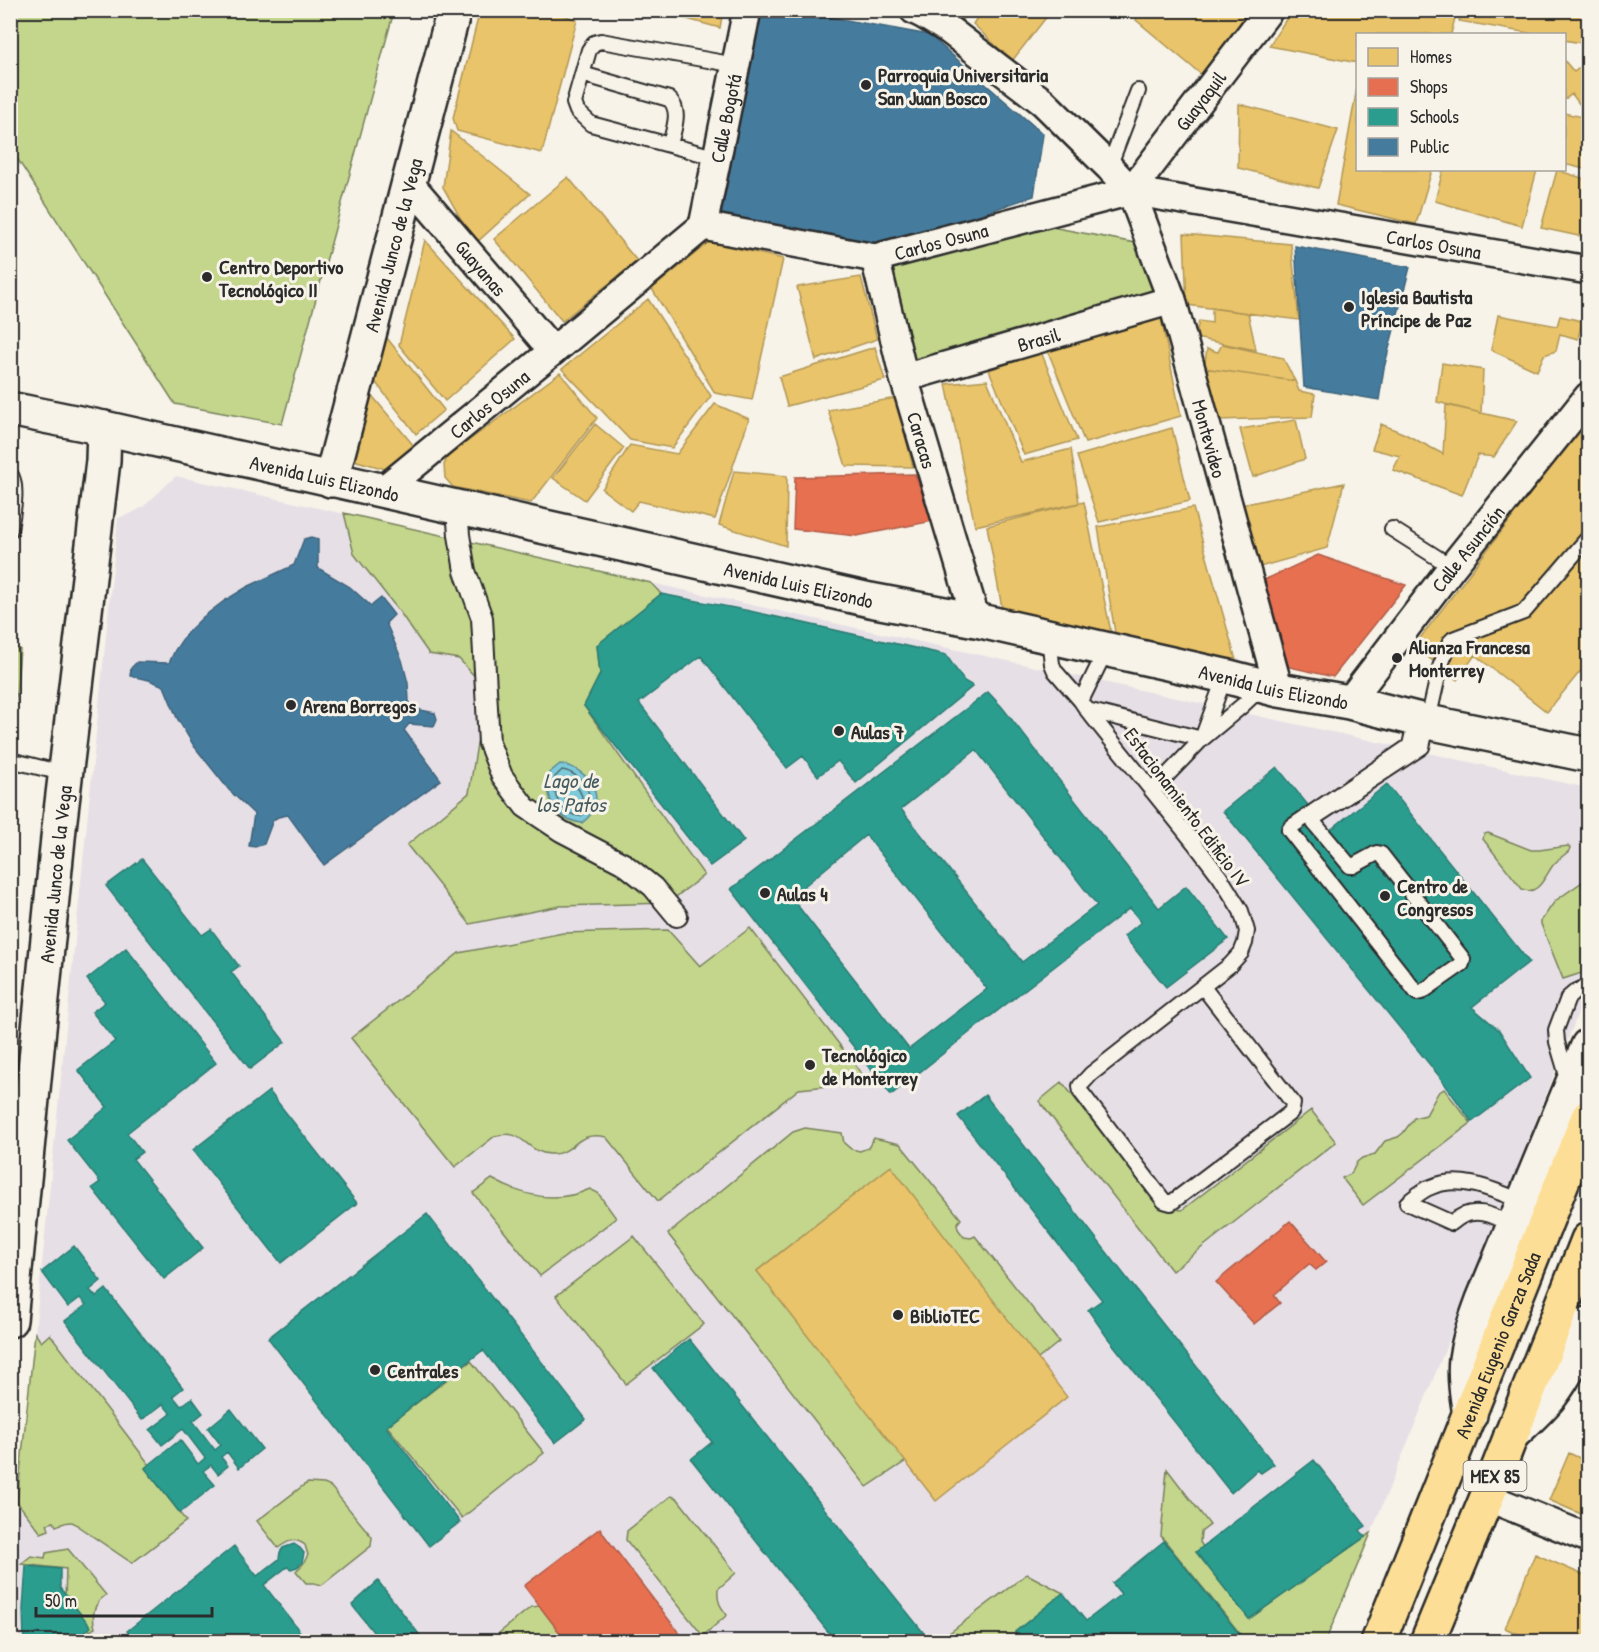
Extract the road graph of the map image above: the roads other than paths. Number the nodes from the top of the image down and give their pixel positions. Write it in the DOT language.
graph roads {
  1 [pos="454,10"];
  2 [pos="747,10"];
  3 [pos="914,10"];
  4 [pos="1269,10"];
  5 [pos="736,65"];
  6 [pos="582,74"];
  7 [pos="1138,91"];
  8 [pos="670,145"];
  9 [pos="718,158"];
  10 [pos="1109,166"];
  11 [pos="410,184"];
  12 [pos="1131,191"];
  13 [pos="703,226"];
  14 [pos="875,258"];
  15 [pos="1588,270"];
  16 [pos="1172,300"];
  17 [pos="553,351"];
  18 [pos="904,378"];
  19 [pos="1588,397"];
  20 [pos="10,409"];
  21 [pos="97,427"];
  22 [pos="10,474"];
  23 [pos="331,480"];
  24 [pos="382,491"];
  25 [pos="457,508"];
  26 [pos="1392,529"];
  27 [pos="10,530"];
  28 [pos="1588,538"];
  29 [pos="1452,567"];
  30 [pos="976,620"];
  31 [pos="1049,637"];
  32 [pos="1106,650"];
  33 [pos="1224,676"];
  34 [pos="1271,688"];
  35 [pos="1349,702"];
  36 [pos="1084,706"];
  37 [pos="1422,720"];
  38 [pos="1202,739"];
  39 [pos="1588,755"];
  40 [pos="10,760"];
  41 [pos="58,770"];
  42 [pos="1152,791"];
  43 [pos="677,916"];
  44 [pos="1588,986"];
  45 [pos="1203,987"];
  46 [pos="1588,1046"];
  47 [pos="1571,1087"];
  48 [pos="1588,1117"];
  49 [pos="10,1164"];
  50 [pos="1519,1214"];
  51 [pos="1588,1240"];
  52 [pos="10,1320"];
  53 [pos="1588,1324"];
  54 [pos="1470,1415"];
  55 [pos="1511,1435"];
  56 [pos="1487,1497"];
  57 [pos="1588,1538"];
  58 [pos="1378,1641"];
  59 [pos="1427,1641"];
  1 -- 11 [label="street, Avenida Junco de la Vega"];
  2 -- 5 [label="street, Calle Bogotá"];
  3 -- 10 [label="street"];
  4 -- 12 [label="street, Guayaquil"];
  5 -- 6 [label="lane"];
  5 -- 9 [label="street, Calle Bogotá"];
  6 -- 8 [label="lane"];
  6 -- 8 [label="lane"];
  7 -- 10 [label="lane"];
  8 -- 9 [label="lane"];
  9 -- 13 [label="street, Calle Bogotá"];
  10 -- 12 [label="street"];
  11 -- 17 [label="street, Guayanas"];
  11 -- 23 [label="street, Avenida Junco de la Vega"];
  12 -- 14 [label="street, Carlos Osuna"];
  12 -- 15 [label="street, Carlos Osuna"];
  12 -- 16 [label="street, Montevideo"];
  13 -- 14 [label="street, Carlos Osuna"];
  13 -- 17 [label="street, Carlos Osuna"];
  14 -- 18 [label="street, Caracas"];
  16 -- 18 [label="street, Brasil"];
  16 -- 34 [label="street, Montevideo"];
  17 -- 24 [label="street, Carlos Osuna"];
  18 -- 30 [label="street, Caracas"];
  19 -- 29 [label="street, Calle Asunción"];
  20 -- 21 [label="street, Avenida Luis Elizondo"];
  21 -- 23 [label="street, Avenida Luis Elizondo"];
  21 -- 41 [label="street, Avenida Junco de la Vega"];
  22 -- 27 [label="lane"];
  23 -- 24 [label="street, Avenida Luis Elizondo"];
  24 -- 25 [label="street, Avenida Luis Elizondo"];
  25 -- 30 [label="street, Avenida Luis Elizondo"];
  25 -- 43 [label="street"];
  26 -- 29 [label="lane"];
  28 -- 37 [label="lane"];
  29 -- 35 [label="street, Calle Asunción"];
  30 -- 31 [label="street, Avenida Luis Elizondo"];
  31 -- 32 [label="street, Avenida Luis Elizondo"];
  31 -- 36 [label="lane, Estacionamiento Edificio IV"];
  32 -- 33 [label="street, Avenida Luis Elizondo"];
  32 -- 36 [label="lane"];
  33 -- 34 [label="street, Avenida Luis Elizondo"];
  33 -- 38 [label="lane"];
  34 -- 35 [label="street, Avenida Luis Elizondo"];
  34 -- 38 [label="lane"];
  35 -- 37 [label="street, Avenida Luis Elizondo"];
  36 -- 38 [label="lane"];
  36 -- 42 [label="lane, Estacionamiento Edificio IV"];
  37 -- 37 [label="lane"];
  37 -- 39 [label="street, Avenida Luis Elizondo"];
  38 -- 42 [label="lane"];
  40 -- 41 [label="lane"];
  41 -- 49 [label="street, Avenida Junco de la Vega"];
  41 -- 52 [label="street, Avenida Junco de la Vega"];
  42 -- 45 [label="lane, Estacionamiento Edificio IV"];
  44 -- 47 [label="lane"];
  45 -- 45 [label="lane, Estacionamiento Edificio IV"];
  46 -- 47 [label="street"];
  47 -- 50 [label="street"];
  48 -- 54 [label="highway, Avenida Eugenio Garza Sada"];
  50 -- 50 [label="lane"];
  50 -- 54 [label="street"];
  51 -- 55 [label="highway, MEX 85"];
  53 -- 55 [label="street"];
  54 -- 58 [label="highway, Avenida Eugenio Garza Sada / MEX 85"];
  55 -- 56 [label="highway, MEX 85"];
  56 -- 57 [label="street"];
  56 -- 59 [label="highway, MEX 85"];
}
